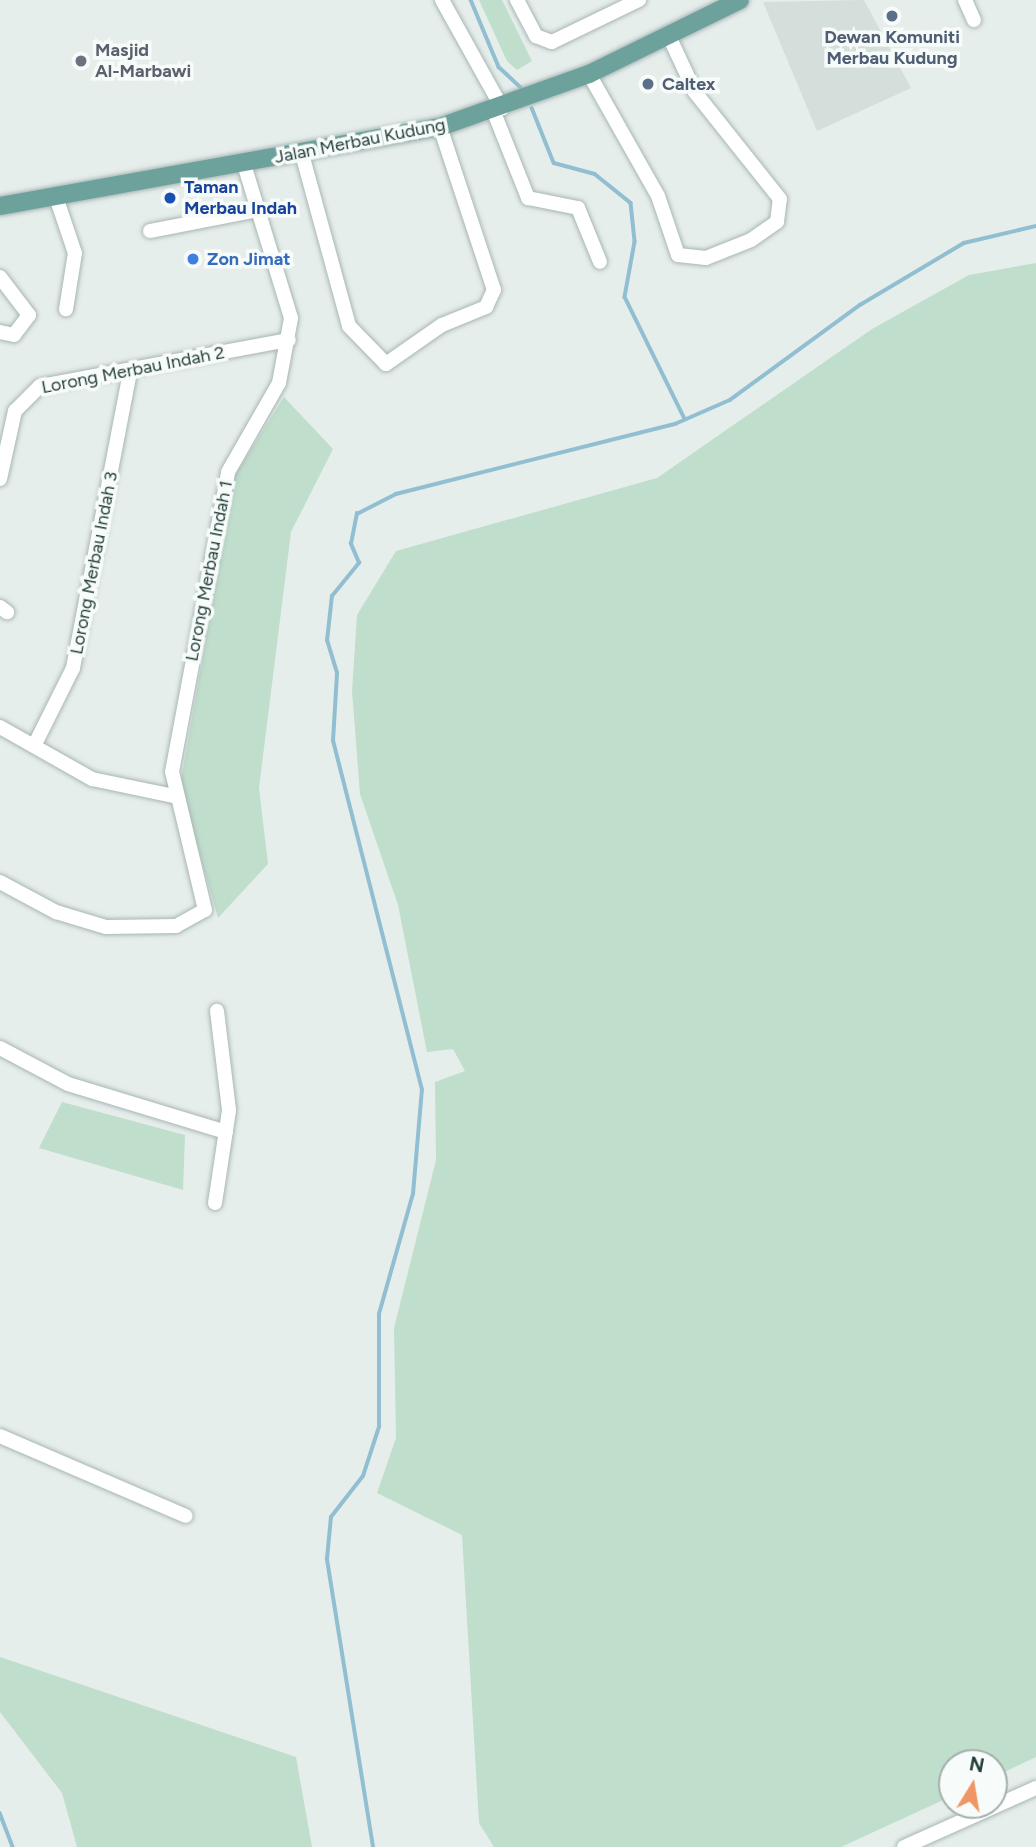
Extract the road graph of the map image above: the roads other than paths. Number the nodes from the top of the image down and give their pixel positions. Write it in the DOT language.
graph roads {
  1 [pos="442,0"];
  2 [pos="517,0"];
  3 [pos="639,0"];
  4 [pos="740,0"];
  5 [pos="965,0"];
  6 [pos="974,20"];
  7 [pos="668,34"];
  8 [pos="589,74"];
  9 [pos="497,109"];
  10 [pos="440,127"];
  11 [pos="302,154"];
  12 [pos="244,164"];
  13 [pos="56,197"];
  14 [pos="0,206"];
  15 [pos="258,210"];
  16 [pos="150,231"];
  17 [pos="600,262"];
  18 [pos="0,277"];
  19 [pos="66,309"];
  20 [pos="0,332"];
  21 [pos="289,340"];
  22 [pos="130,373"];
  23 [pos="0,480"];
  24 [pos="0,727"];
  25 [pos="34,746"];
  26 [pos="174,796"];
  27 [pos="0,882"];
  28 [pos="217,1012"];
  29 [pos="0,1048"];
  30 [pos="226,1132"];
  31 [pos="215,1203"];
  32 [pos="0,1436"];
  33 [pos="186,1516"];
  34 [pos="1036,1788"];
  35 [pos="904,1847"];
  1 -- 9 [label="street"];
  2 -- 3 [label="street"];
  4 -- 7 [label="main road, Jalan Merbau Kudung"];
  5 -- 6 [label="street"];
  7 -- 8 [label="main road, Jalan Merbau Kudung"];
  7 -- 8 [label="street"];
  8 -- 9 [label="main road, Jalan Merbau Kudung"];
  9 -- 10 [label="main road, Jalan Merbau Kudung"];
  9 -- 17 [label="street"];
  10 -- 11 [label="main road, Jalan Merbau Kudung"];
  10 -- 11 [label="street"];
  11 -- 12 [label="main road, Jalan Merbau Kudung"];
  12 -- 13 [label="main road, Jalan Merbau Kudung"];
  12 -- 15 [label="street, Lorong Merbau Indah 1"];
  13 -- 14 [label="main road, Jalan Merbau Kudung"];
  13 -- 19 [label="street"];
  15 -- 16 [label="street"];
  15 -- 21 [label="street, Lorong Merbau Indah 1"];
  18 -- 20 [label="street"];
  21 -- 22 [label="street, Lorong Merbau Indah 2"];
  21 -- 26 [label="street, Lorong Merbau Indah 1"];
  22 -- 23 [label="street, Lorong Merbau Indah 2"];
  22 -- 25 [label="street, Lorong Merbau Indah 3"];
  24 -- 25 [label="street"];
  25 -- 26 [label="street"];
  26 -- 27 [label="street, Lorong Merbau Indah 1"];
  28 -- 30 [label="street"];
  29 -- 30 [label="street"];
  30 -- 31 [label="street"];
  32 -- 33 [label="street"];
  34 -- 35 [label="street"];
}
